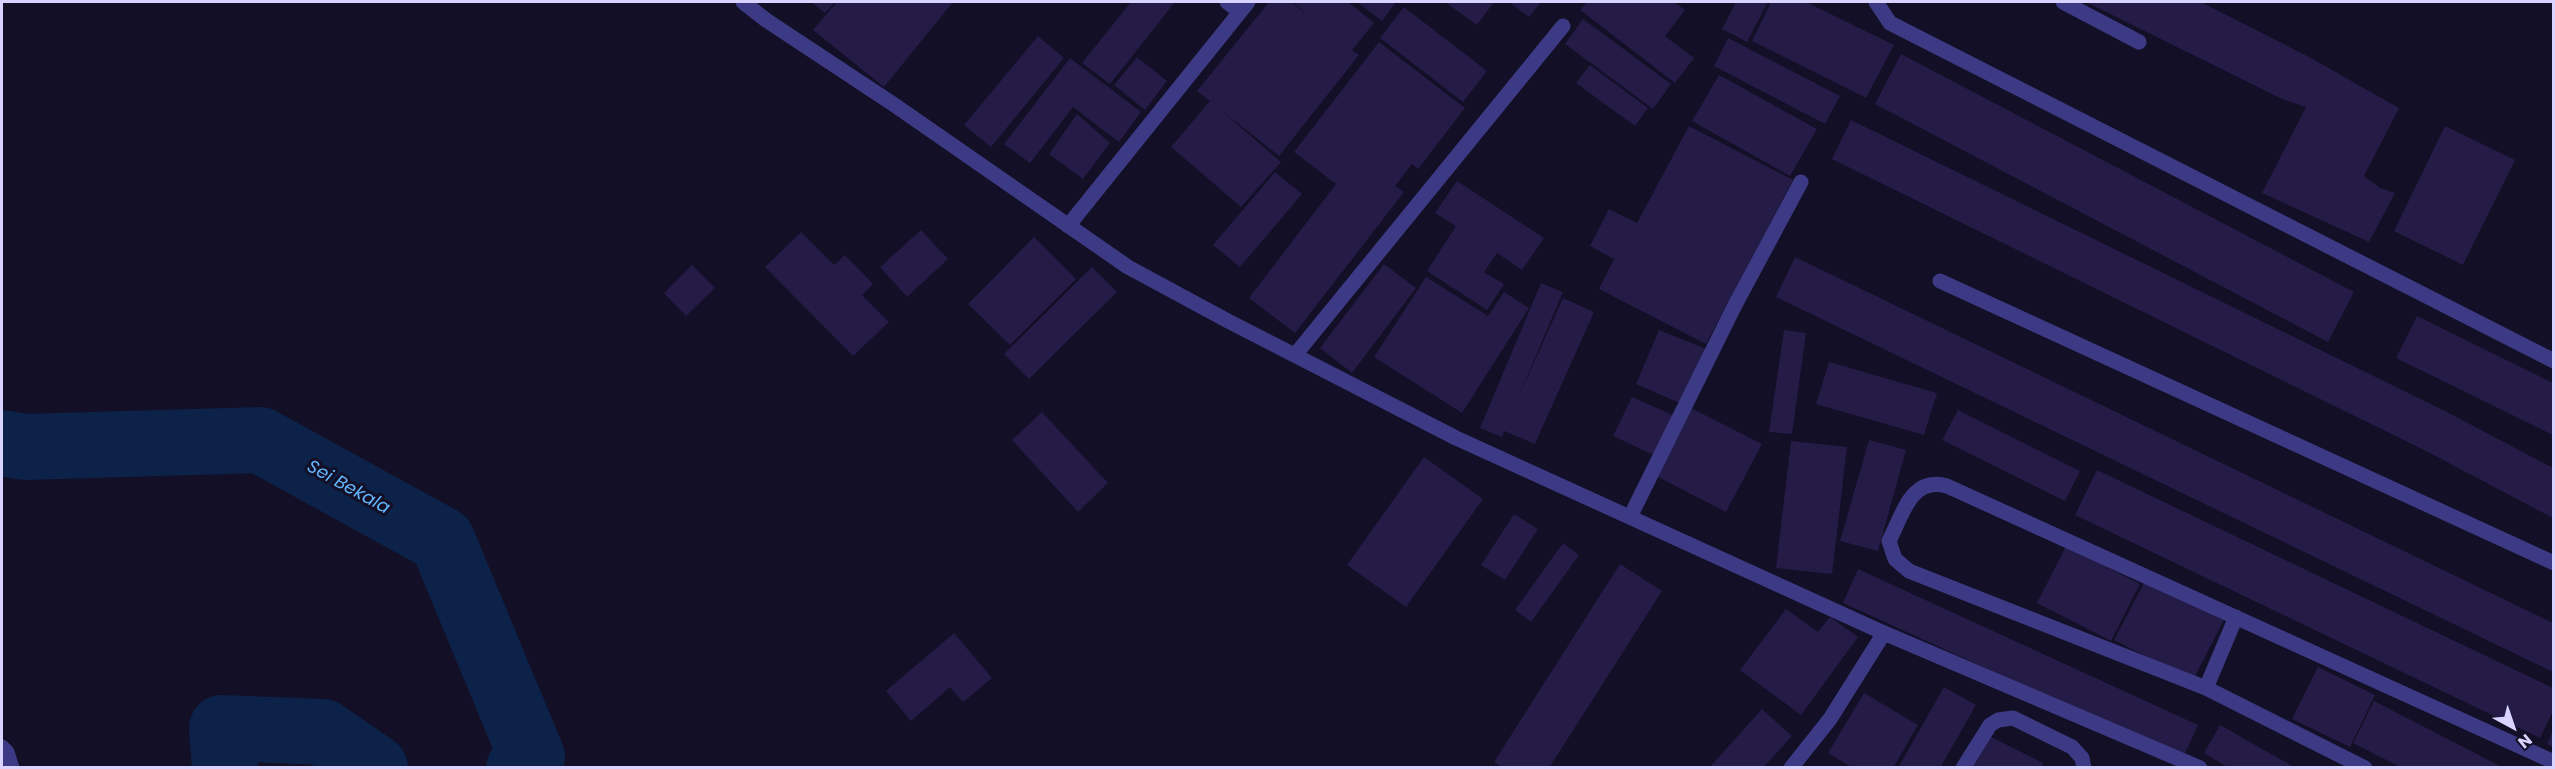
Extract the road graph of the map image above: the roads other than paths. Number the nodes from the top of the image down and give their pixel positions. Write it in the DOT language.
graph roads {
  1 [pos="743,2"];
  2 [pos="1227,2"];
  3 [pos="1876,2"];
  4 [pos="2063,2"];
  5 [pos="1244,7"];
  6 [pos="1563,26"];
  7 [pos="2139,42"];
  8 [pos="1801,182"];
  9 [pos="1068,226"];
  10 [pos="1940,281"];
  11 [pos="1295,355"];
  12 [pos="2553,361"];
  13 [pos="1630,517"];
  14 [pos="2553,563"];
  15 [pos="2236,616"];
  16 [pos="1884,633"];
  17 [pos="2206,688"];
  18 [pos="2,747"];
  19 [pos="2553,762"];
  20 [pos="12,768"];
  21 [pos="1791,768"];
  22 [pos="1963,768"];
  23 [pos="2084,768"];
  24 [pos="2200,768"];
  25 [pos="2365,768"];
  1 -- 9 [label="street"];
  2 -- 5 [label="street"];
  3 -- 12 [label="street"];
  4 -- 7 [label="street"];
  5 -- 9 [label="street"];
  6 -- 11 [label="street"];
  8 -- 13 [label="street"];
  9 -- 11 [label="street"];
  10 -- 14 [label="street"];
  11 -- 13 [label="street"];
  13 -- 16 [label="street"];
  15 -- 17 [label="street"];
  15 -- 17 [label="street"];
  15 -- 19 [label="street"];
  16 -- 21 [label="street"];
  16 -- 24 [label="street"];
  17 -- 25 [label="street"];
  18 -- 20 [label="street"];
  22 -- 23 [label="street"];
}
